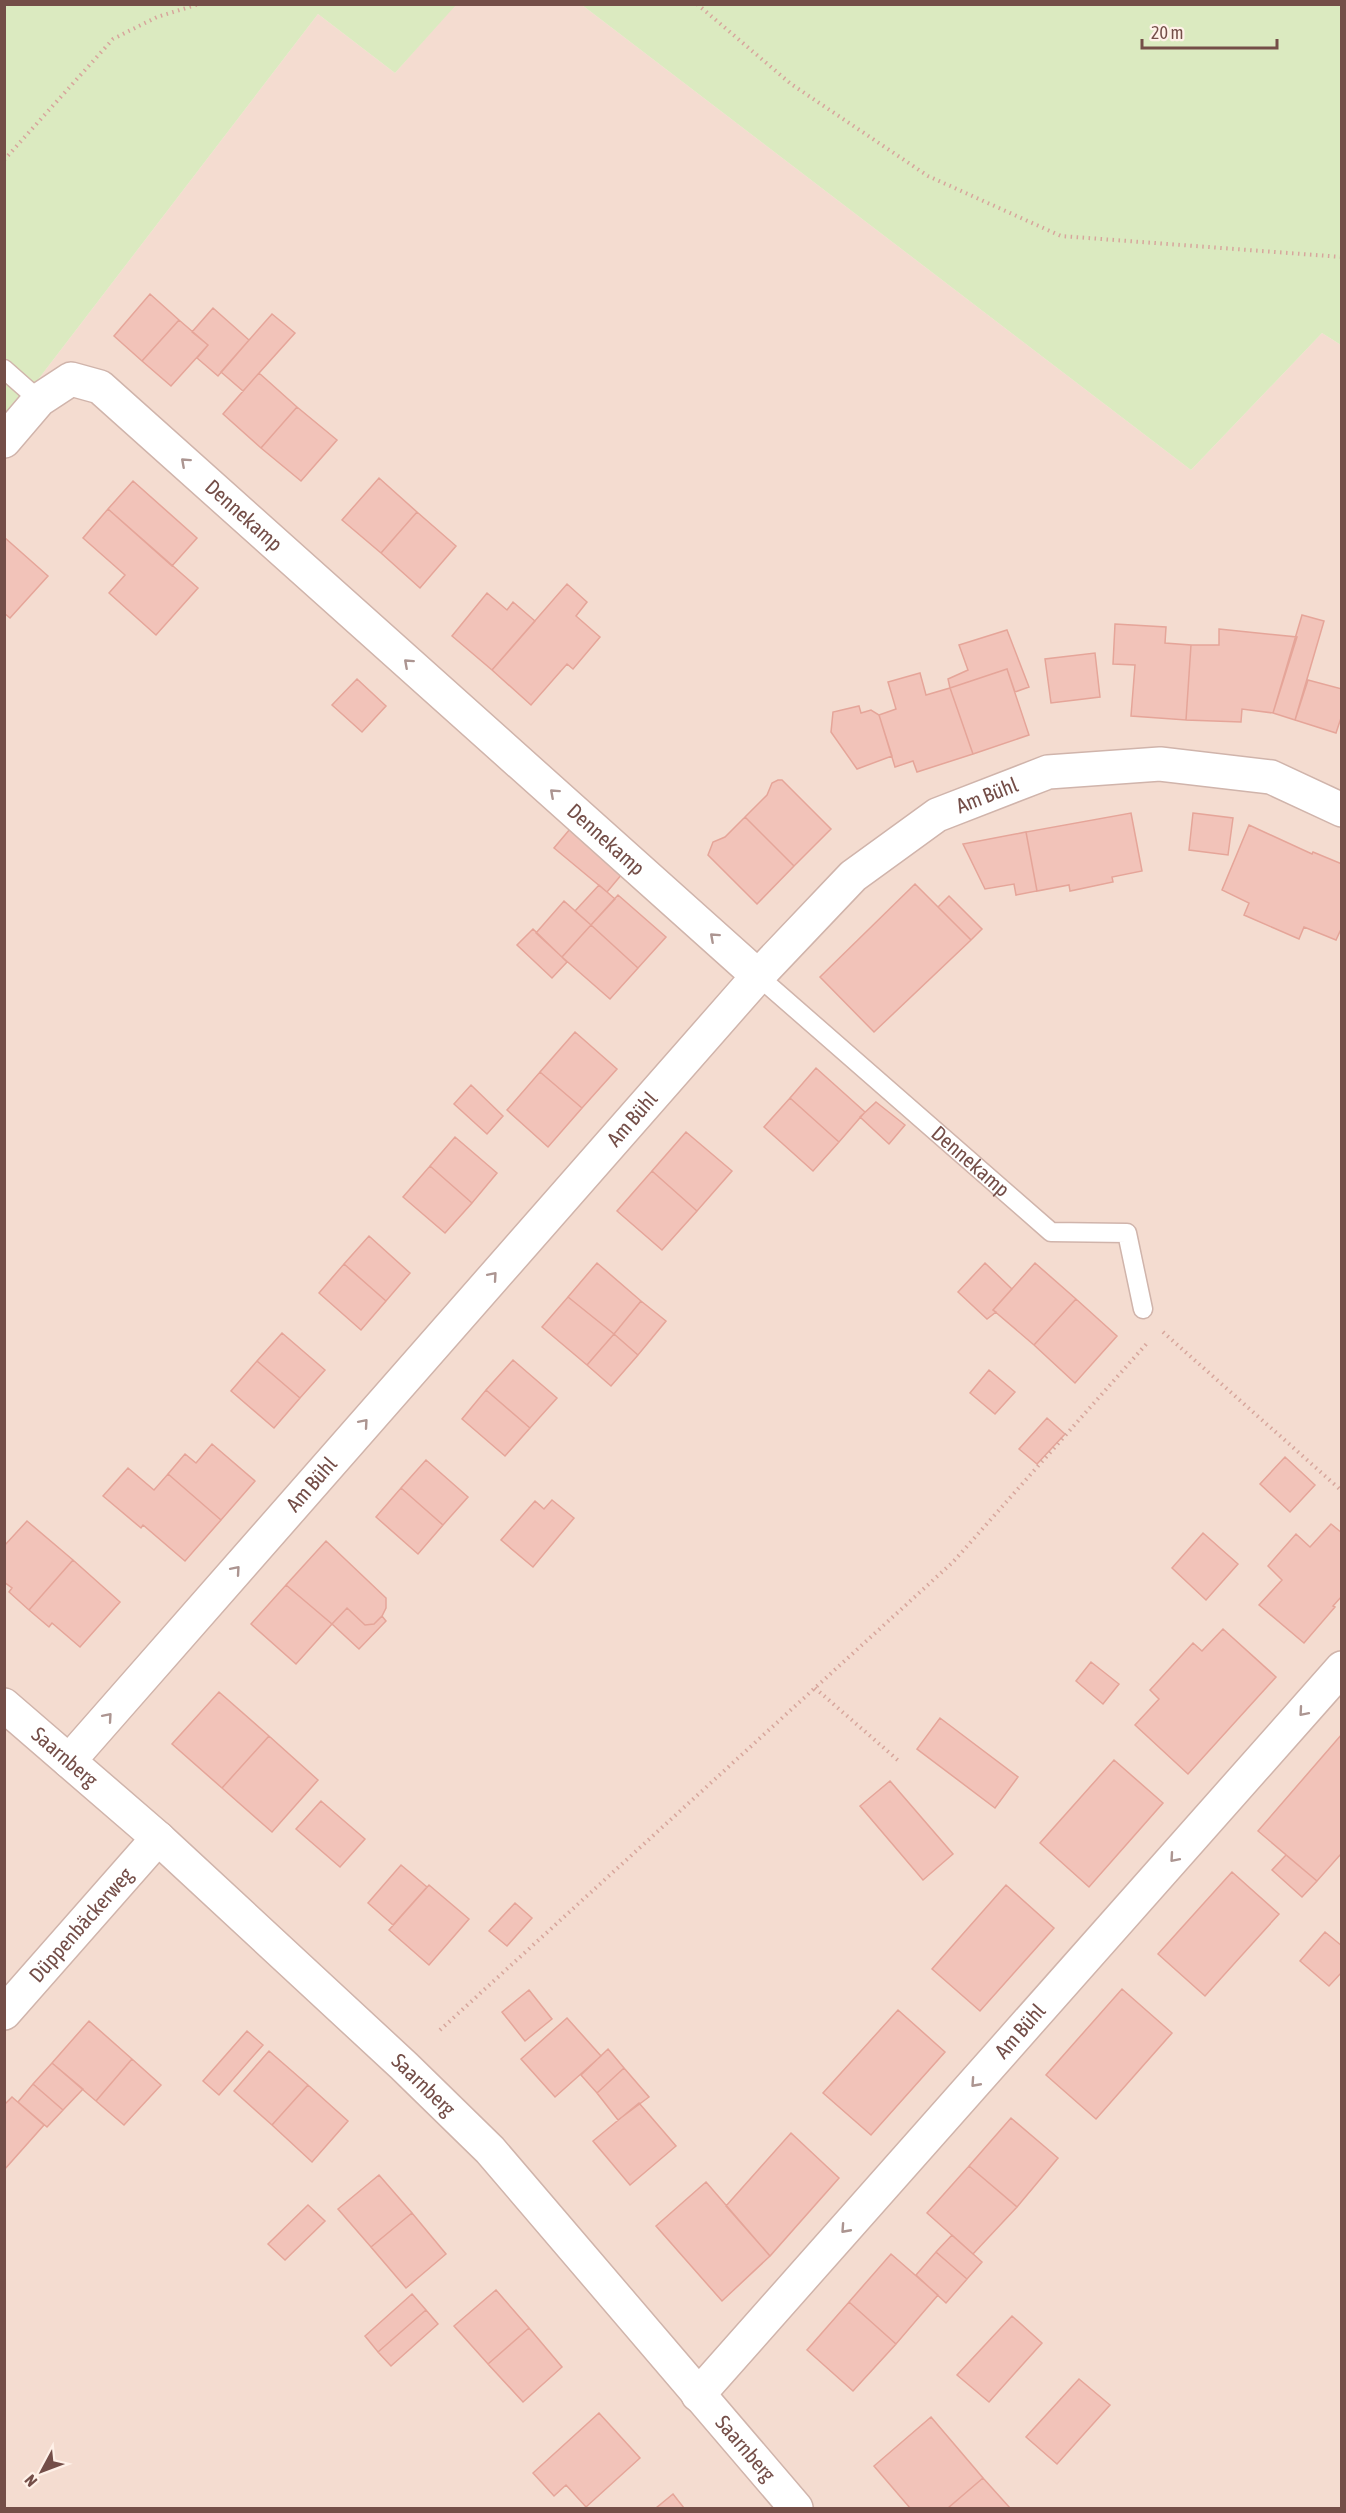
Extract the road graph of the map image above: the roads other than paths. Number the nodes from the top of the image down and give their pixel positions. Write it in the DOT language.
graph roads {
  1 [pos="4,369"];
  2 [pos="39,400"];
  3 [pos="4,441"];
  4 [pos="1341,810"];
  5 [pos="758,976"];
  6 [pos="1143,1309"];
  7 [pos="1341,1668"];
  8 [pos="4,1705"];
  9 [pos="69,1761"];
  10 [pos="158,1838"];
  11 [pos="4,2013"];
  12 [pos="698,2395"];
  13 [pos="796,2508"];
  1 -- 2 [label="lane"];
  2 -- 3 [label="street, Dennekamp"];
  5 -- 2 [label="street, Dennekamp, one-way"];
  4 -- 5 [label="street, Am Bühl"];
  5 -- 6 [label="lane, Dennekamp"];
  9 -- 5 [label="street, Am Bühl, one-way"];
  7 -- 12 [label="street, Am Bühl, one-way"];
  8 -- 9 [label="street, Saarnberg"];
  9 -- 10 [label="street, Saarnberg"];
  10 -- 11 [label="street, Düppenbäckerweg"];
  10 -- 12 [label="street, Saarnberg"];
  12 -- 13 [label="street, Saarnberg"];
}
